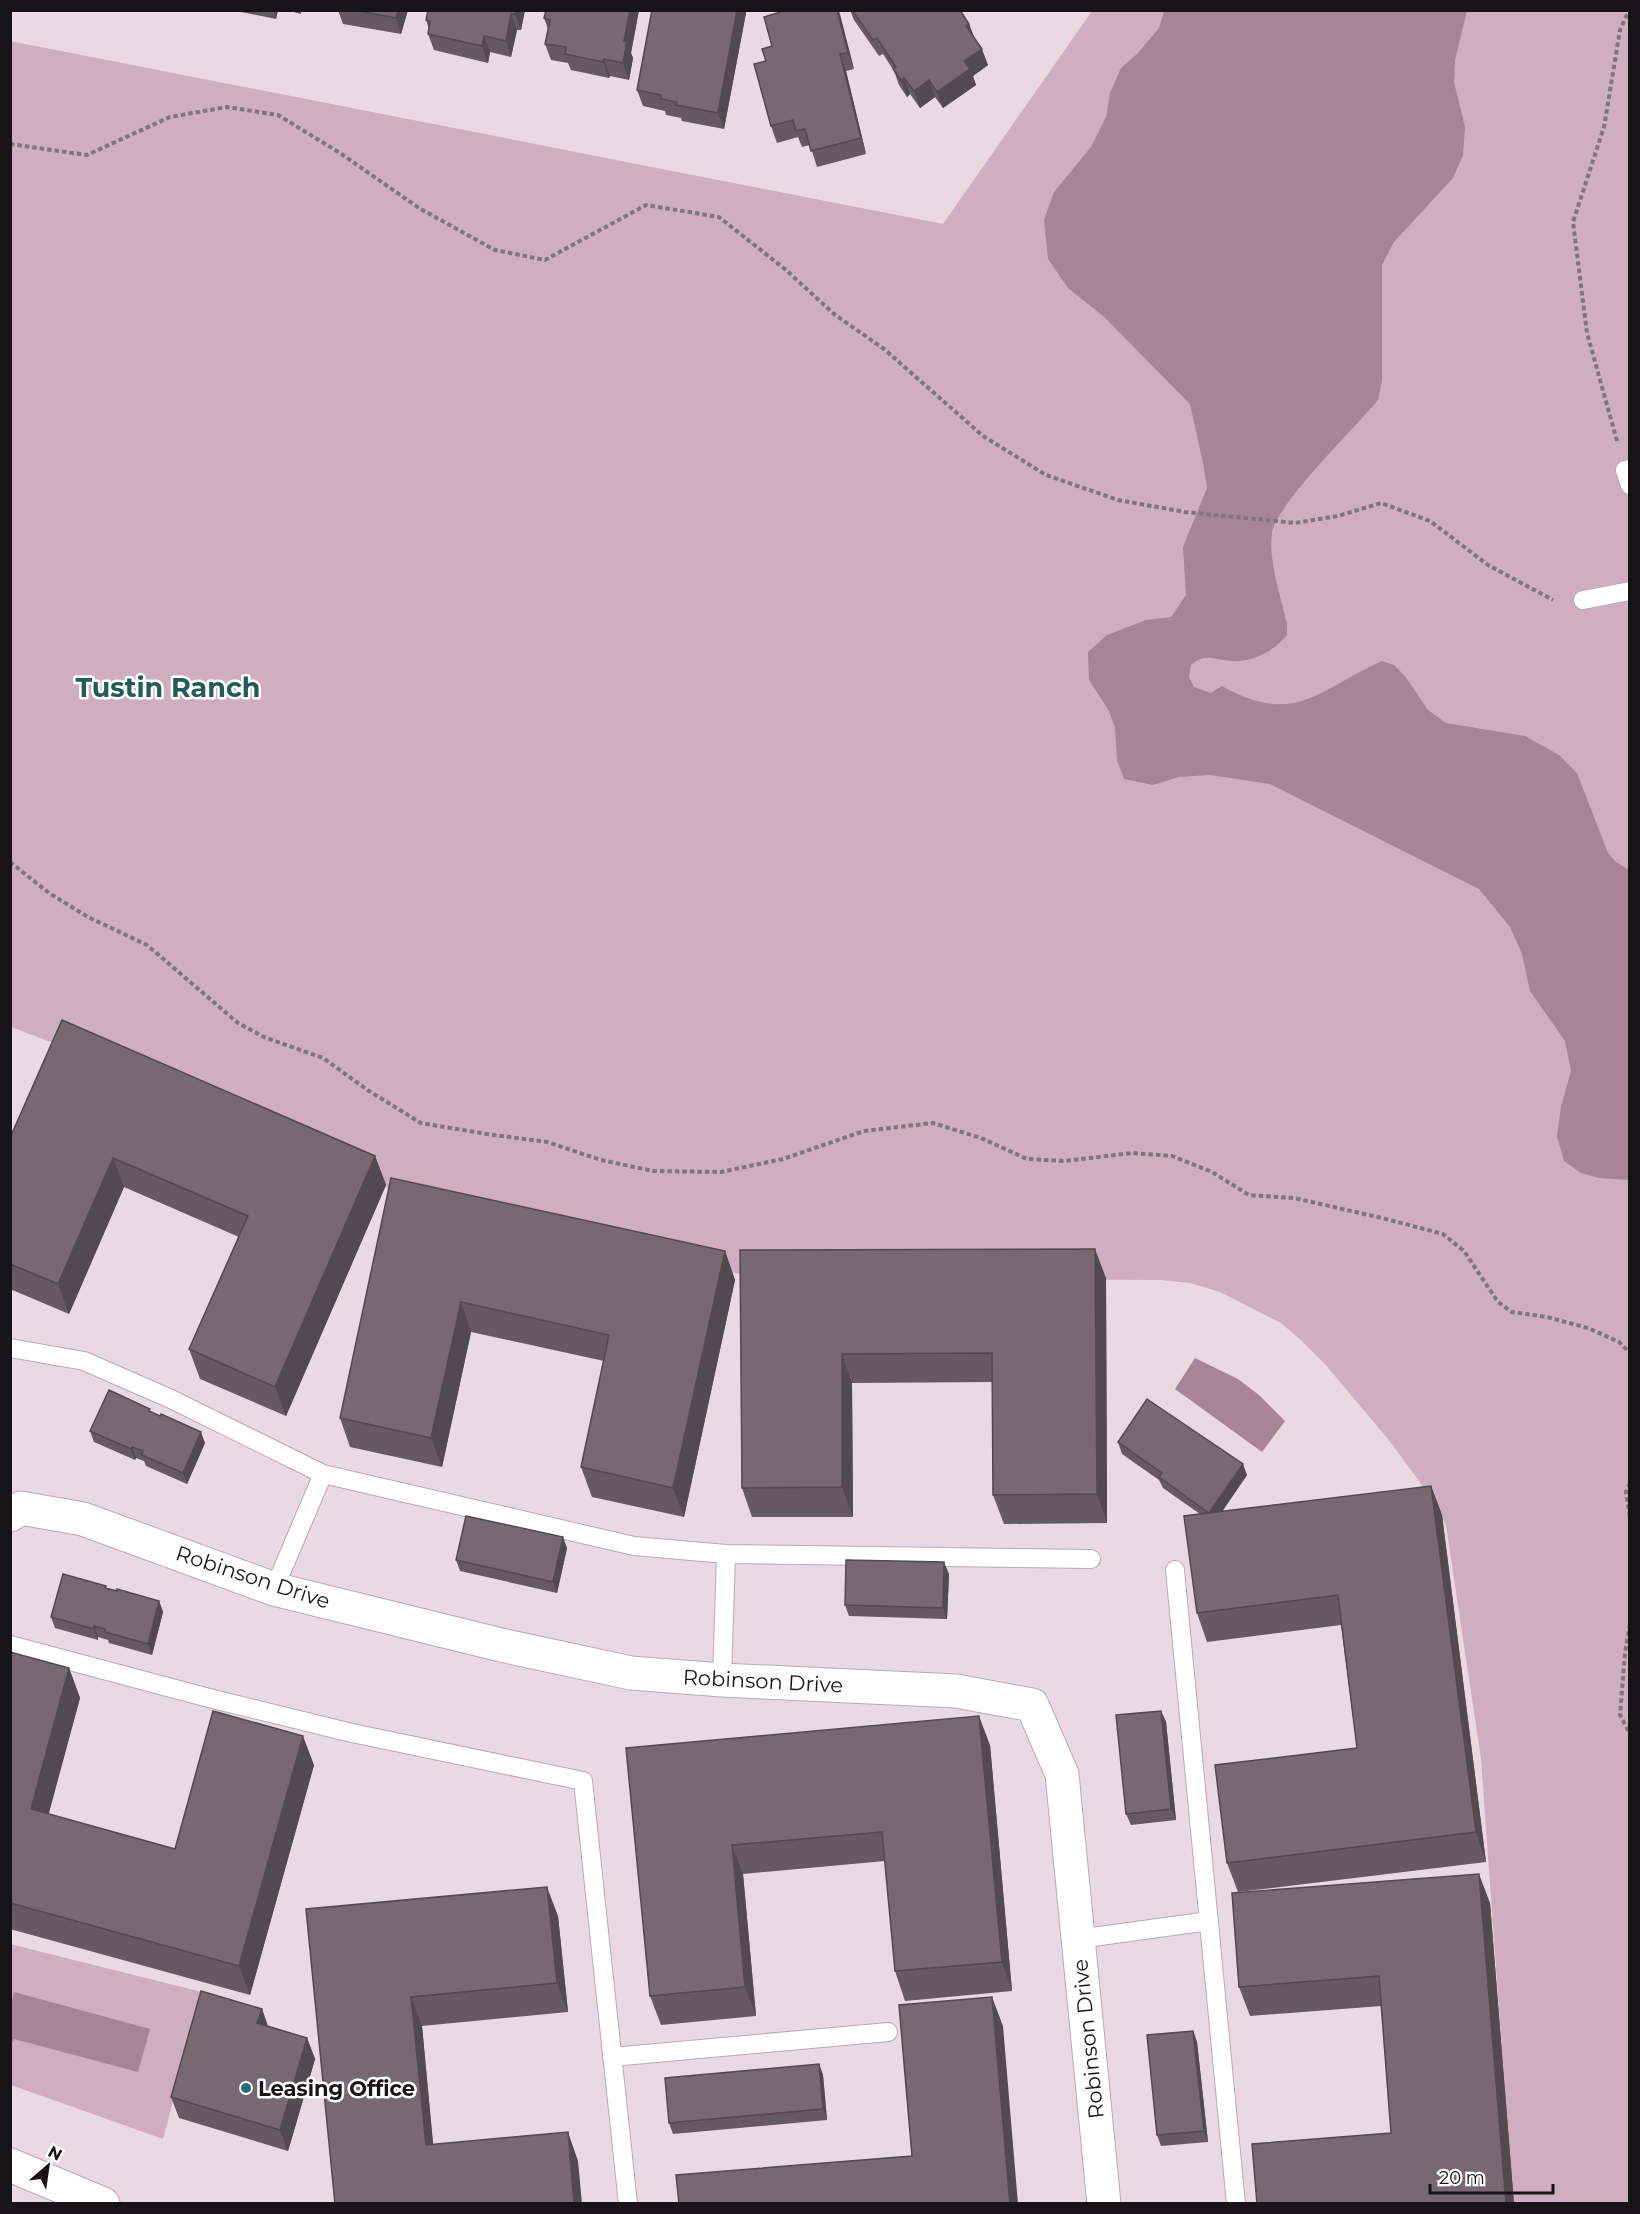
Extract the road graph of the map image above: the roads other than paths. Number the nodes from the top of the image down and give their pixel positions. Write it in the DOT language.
graph roads {
  1 [pos="1629,591"];
  2 [pos="1584,600"];
  3 [pos="10,1348"];
  4 [pos="322,1474"];
  5 [pos="10,1515"];
  6 [pos="726,1554"];
  7 [pos="1091,1559"];
  8 [pos="1175,1570"];
  9 [pos="274,1589"];
  10 [pos="10,1645"];
  11 [pos="722,1680"];
  12 [pos="1209,1921"];
  13 [pos="1078,1939"];
  14 [pos="888,2032"];
  15 [pos="612,2057"];
  16 [pos="10,2165"];
  17 [pos="103,2204"];
  18 [pos="628,2204"];
  19 [pos="1104,2204"];
  20 [pos="1236,2204"];
  1 -- 2 [label="lane"];
  3 -- 4 [label="lane"];
  4 -- 6 [label="lane"];
  4 -- 9 [label="lane"];
  5 -- 9 [label="street, Robinson Drive"];
  6 -- 7 [label="lane"];
  6 -- 11 [label="lane"];
  8 -- 12 [label="lane"];
  9 -- 11 [label="street, Robinson Drive"];
  10 -- 15 [label="lane"];
  11 -- 13 [label="street, Robinson Drive"];
  12 -- 13 [label="lane"];
  12 -- 20 [label="lane"];
  13 -- 19 [label="street, Robinson Drive"];
  14 -- 15 [label="lane"];
  15 -- 18 [label="lane"];
  16 -- 17 [label="street"];
}
